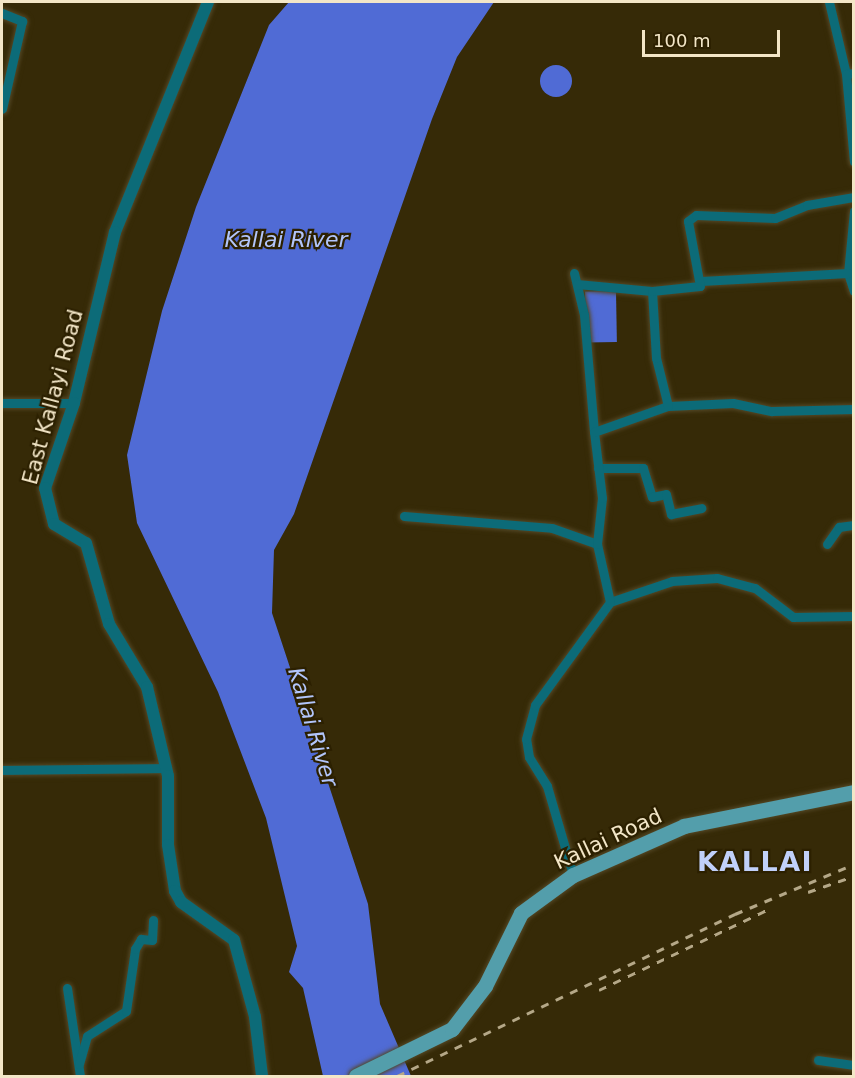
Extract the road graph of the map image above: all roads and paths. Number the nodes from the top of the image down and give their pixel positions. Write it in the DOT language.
graph roads {
  1 [pos="208,2"];
  2 [pos="829,2"];
  3 [pos="2,13"];
  4 [pos="850,74"];
  5 [pos="2,109"];
  6 [pos="853,142"];
  7 [pos="854,162"];
  8 [pos="854,197"];
  9 [pos="854,211"];
  10 [pos="574,273"];
  11 [pos="848,273"];
  12 [pos="701,281"];
  13 [pos="576,284"];
  14 [pos="652,291"];
  15 [pos="854,291"];
  16 [pos="2,403"];
  17 [pos="74,403"];
  18 [pos="668,406"];
  19 [pos="854,409"];
  20 [pos="594,432"];
  21 [pos="598,468"];
  22 [pos="701,508"];
  23 [pos="404,516"];
  24 [pos="854,525"];
  25 [pos="597,544"];
  26 [pos="827,544"];
  27 [pos="610,602"];
  28 [pos="854,616"];
  29 [pos="167,768"];
  30 [pos="2,770"];
  31 [pos="854,792"];
  32 [pos="573,875"];
  33 [pos="153,920"];
  34 [pos="67,988"];
  35 [pos="818,1060"];
  36 [pos="79,1064"];
  37 [pos="854,1065"];
  38 [pos="80,1077"];
  39 [pos="262,1077"];
  40 [pos="356,1077"];
  1 -- 17 [label="street, East Kallayi Road"];
  2 -- 4 [label="street"];
  3 -- 5 [label="street"];
  4 -- 6 [label="street"];
  6 -- 7 [label="street"];
  8 -- 12 [label="street"];
  9 -- 11 [label="street"];
  10 -- 13 [label="street"];
  11 -- 12 [label="street"];
  11 -- 15 [label="street"];
  12 -- 14 [label="street"];
  13 -- 14 [label="street"];
  13 -- 20 [label="street"];
  14 -- 18 [label="street"];
  16 -- 17 [label="street"];
  17 -- 29 [label="street, East Kallayi Road"];
  18 -- 19 [label="street"];
  18 -- 20 [label="street"];
  20 -- 21 [label="street"];
  21 -- 22 [label="street"];
  21 -- 25 [label="street"];
  23 -- 25 [label="street"];
  24 -- 26 [label="street"];
  25 -- 27 [label="street"];
  27 -- 28 [label="street"];
  27 -- 32 [label="street"];
  29 -- 30 [label="street"];
  29 -- 39 [label="street, East Kallayi Road"];
  31 -- 32 [label="main road, Kallai Road"];
  32 -- 40 [label="main road, Kallai Road"];
  33 -- 36 [label="street"];
  34 -- 36 [label="street"];
  35 -- 37 [label="street"];
  36 -- 38 [label="street"];
}
